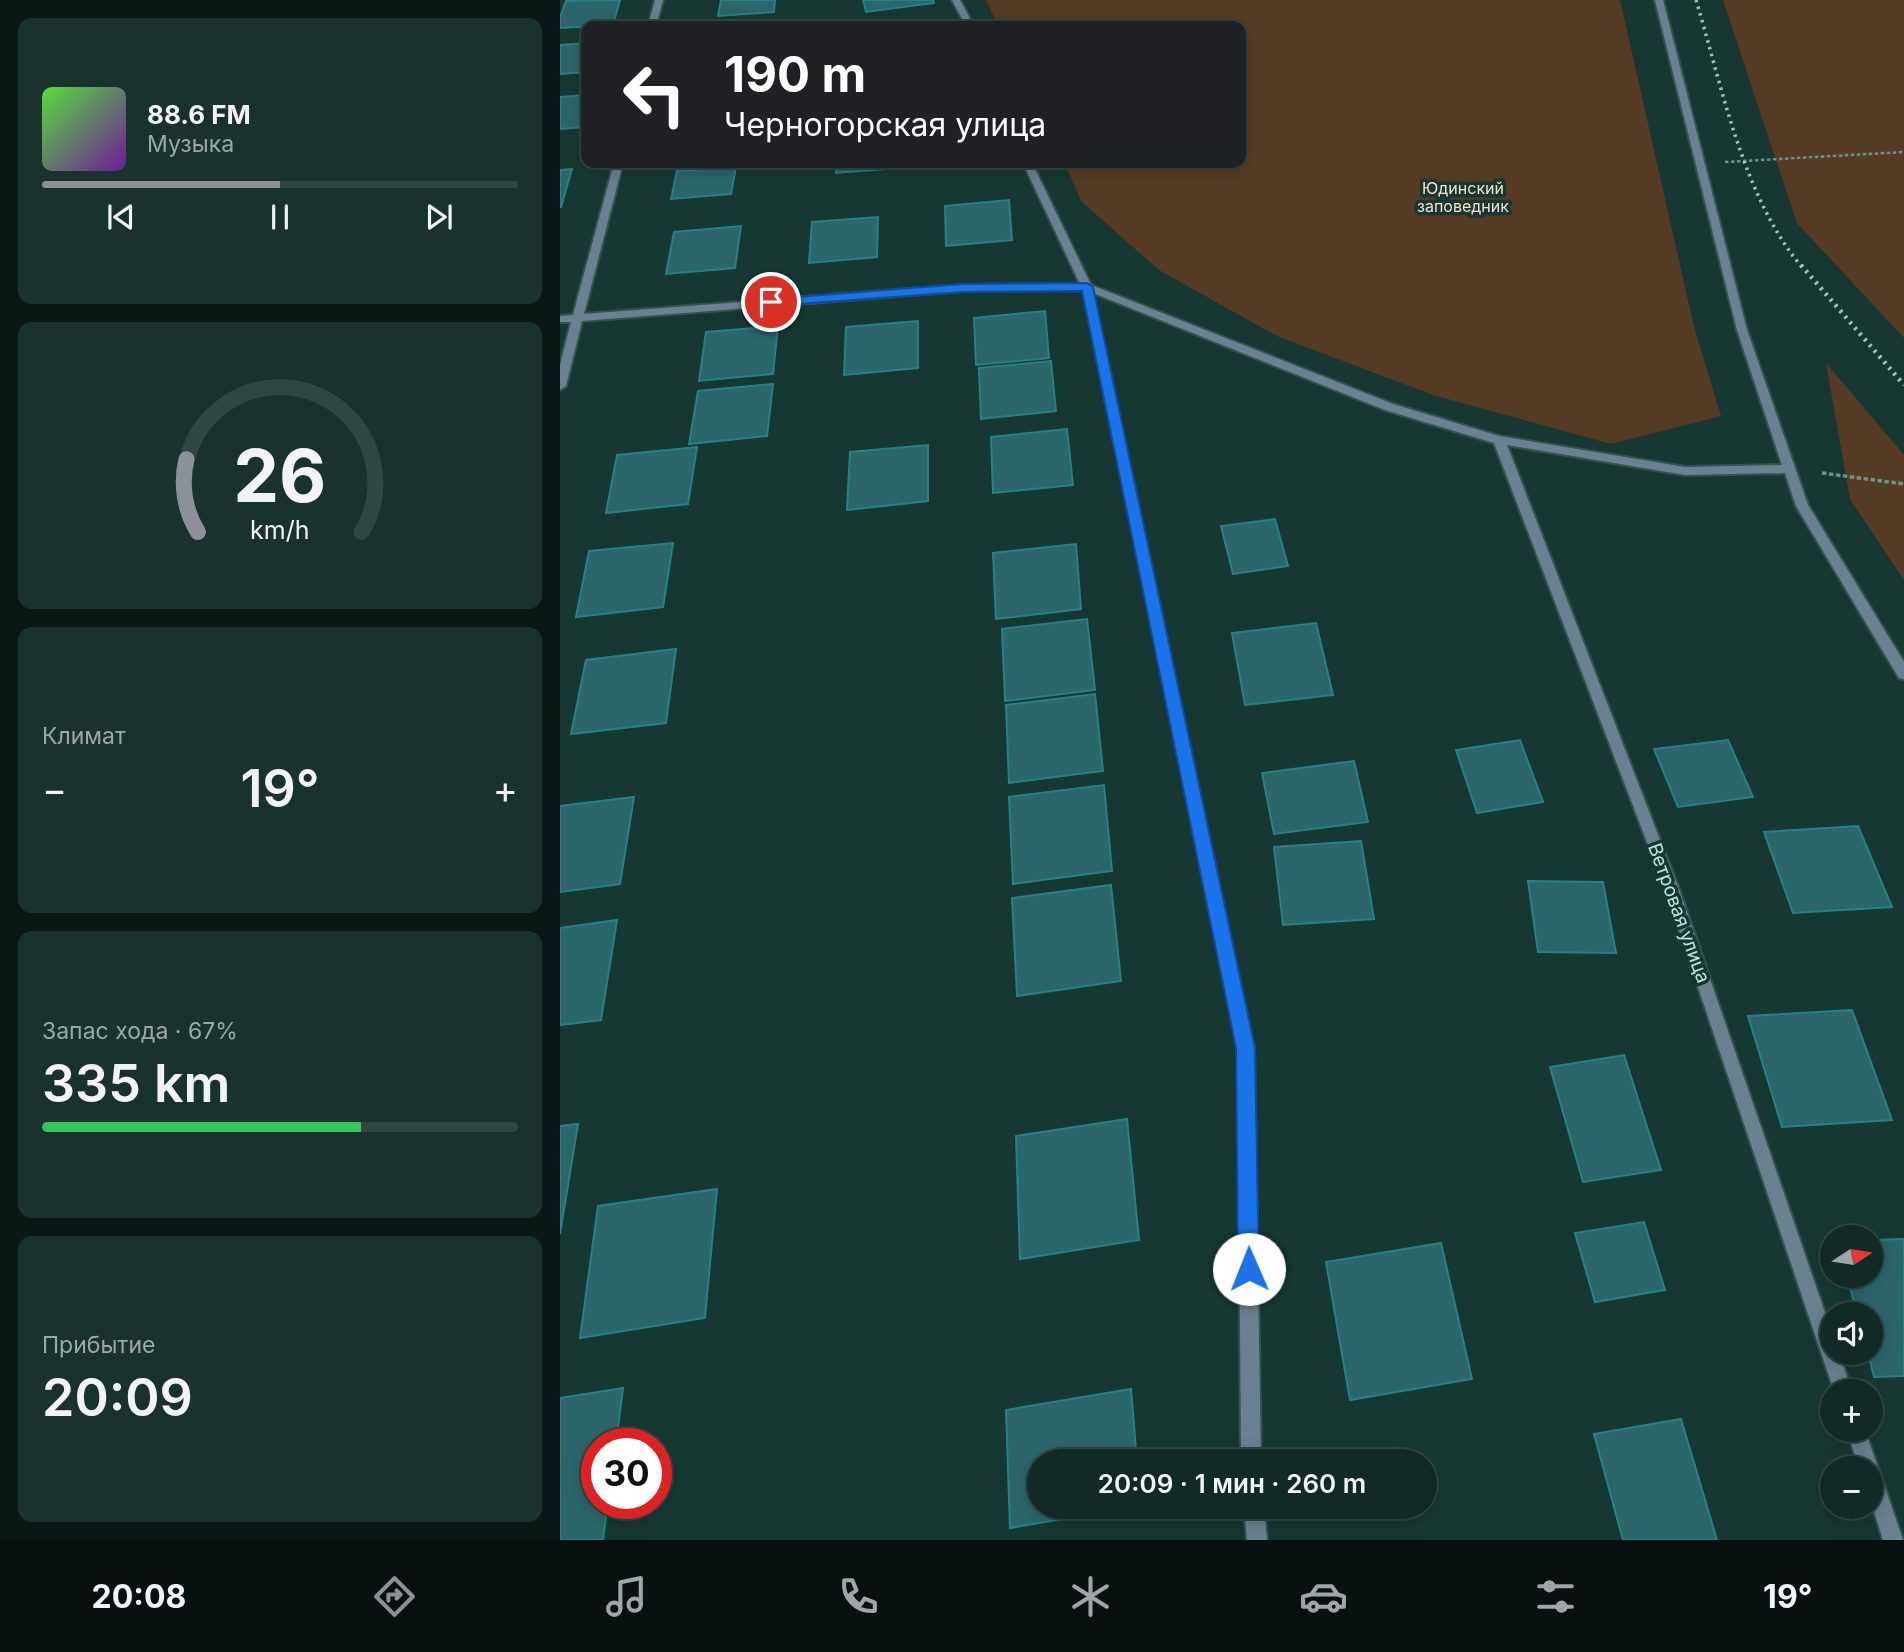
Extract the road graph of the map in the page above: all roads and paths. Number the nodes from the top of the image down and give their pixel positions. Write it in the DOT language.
graph roads {
  1 [pos="659,0"];
  2 [pos="956,0"];
  3 [pos="1658,0"];
  4 [pos="653,21"];
  5 [pos="967,21"];
  6 [pos="1904,152"];
  7 [pos="1700,164"];
  8 [pos="617,168"];
  9 [pos="1030,168"];
  10 [pos="1087,287"];
  11 [pos="579,316"];
  12 [pos="560,319"];
  13 [pos="560,386"];
  14 [pos="1499,440"];
  15 [pos="1790,469"];
  16 [pos="1904,484"];
  17 [pos="1904,674"];
  18 [pos="1839,1379"];
  19 [pos="1251,1449"];
  20 [pos="1883,1508"];
  21 [pos="1255,1519"];
  22 [pos="1257,1540"];
  23 [pos="1894,1540"];
  1 -- 4 [label="street"];
  2 -- 5 [label="street"];
  3 -- 7 [label="street"];
  6 -- 7 [label="path"];
  7 -- 15 [label="street"];
  8 -- 11 [label="street"];
  9 -- 10 [label="street"];
  10 -- 11 [label="street"];
  10 -- 14 [label="street"];
  10 -- 19 [label="street"];
  11 -- 12 [label="street"];
  11 -- 13 [label="street"];
  14 -- 15 [label="street"];
  14 -- 18 [label="street, Ветровая улица"];
  15 -- 16 [label="path"];
  15 -- 17 [label="street"];
  20 -- 23 [label="street"];
  21 -- 22 [label="street"];
}
